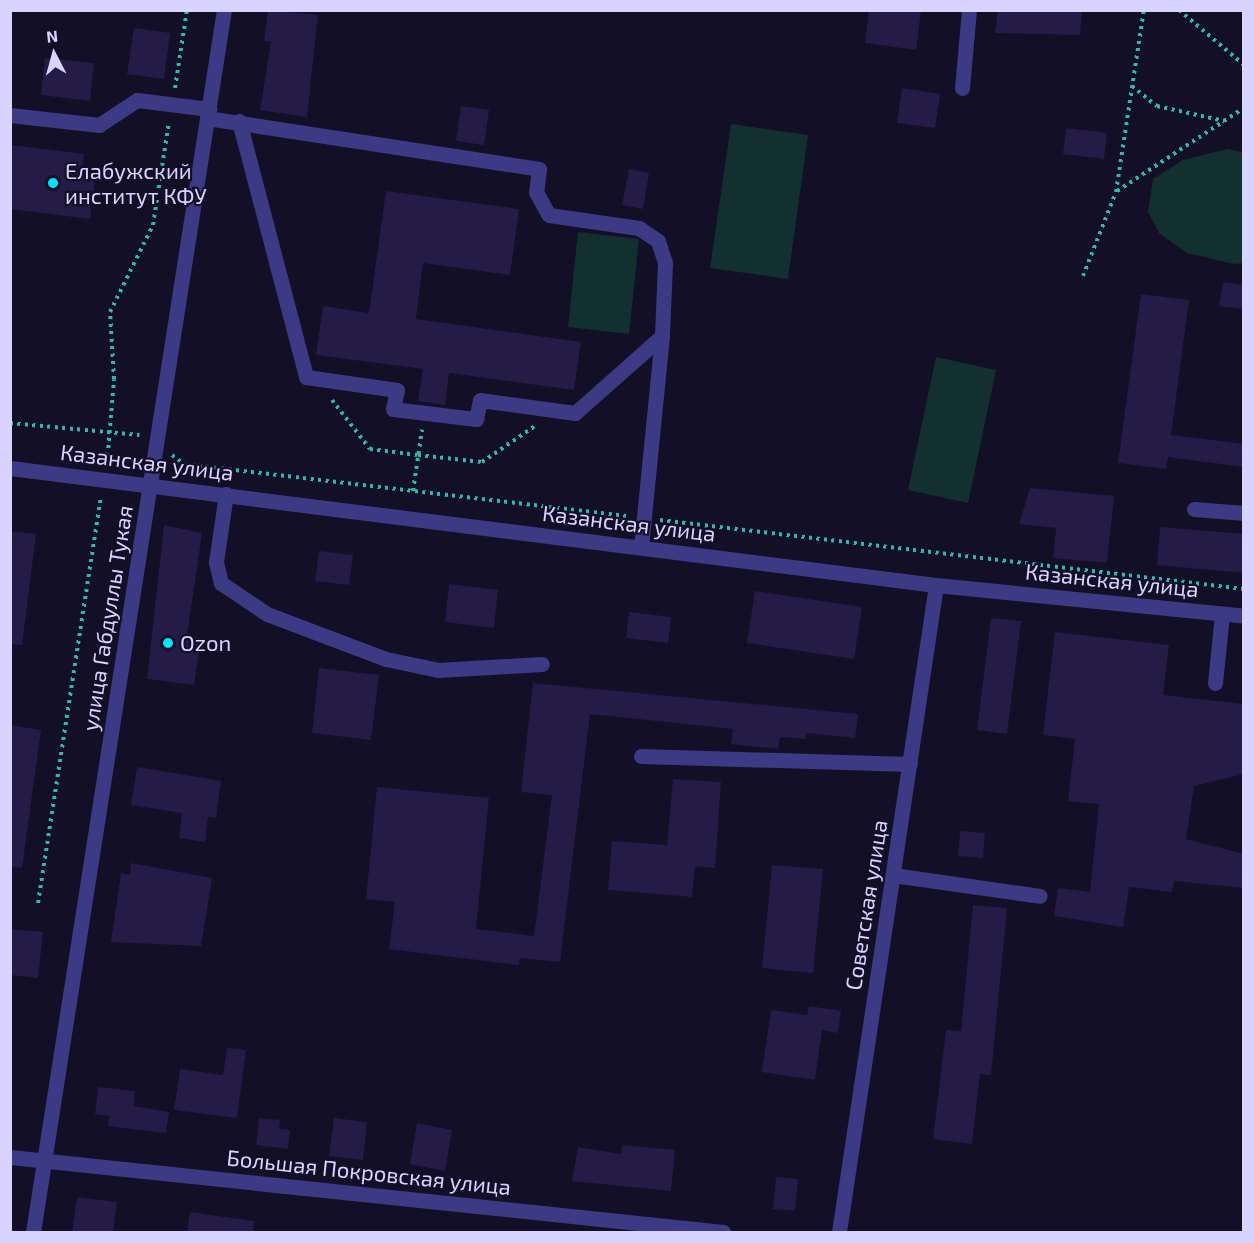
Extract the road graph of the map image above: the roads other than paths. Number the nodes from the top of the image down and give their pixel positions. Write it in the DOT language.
graph roads {
  1 [pos="224,10"];
  2 [pos="969,10"];
  3 [pos="963,88"];
  4 [pos="208,113"];
  5 [pos="10,115"];
  6 [pos="239,121"];
  7 [pos="662,336"];
  8 [pos="10,468"];
  9 [pos="151,485"];
  10 [pos="226,494"];
  11 [pos="1194,509"];
  12 [pos="1244,513"];
  13 [pos="642,548"];
  14 [pos="936,585"];
  15 [pos="1222,614"];
  16 [pos="1244,616"];
  17 [pos="542,664"];
  18 [pos="1215,683"];
  19 [pos="641,756"];
  20 [pos="909,764"];
  21 [pos="893,875"];
  22 [pos="1040,896"];
  23 [pos="10,1157"];
  24 [pos="45,1161"];
  25 [pos="33,1233"];
  26 [pos="723,1233"];
  27 [pos="839,1233"];
  1 -- 4 [label="street, улица Габдуллы Тукая"];
  2 -- 3 [label="street"];
  4 -- 5 [label="street"];
  4 -- 6 [label="street"];
  4 -- 9 [label="street, улица Габдуллы Тукая"];
  6 -- 7 [label="street"];
  6 -- 7 [label="street"];
  7 -- 13 [label="street"];
  8 -- 9 [label="street, Казанская улица"];
  9 -- 10 [label="street, Казанская улица"];
  9 -- 24 [label="street, улица Габдуллы Тукая"];
  10 -- 13 [label="street, Казанская улица"];
  10 -- 17 [label="street"];
  11 -- 12 [label="street"];
  13 -- 14 [label="street, Казанская улица"];
  14 -- 15 [label="street, Казанская улица"];
  14 -- 20 [label="street, Советская улица"];
  15 -- 16 [label="street, Казанская улица"];
  15 -- 18 [label="street"];
  19 -- 20 [label="street"];
  20 -- 21 [label="street, Советская улица"];
  21 -- 22 [label="street"];
  21 -- 27 [label="street, Советская улица"];
  23 -- 24 [label="street, Большая Покровская улица"];
  24 -- 25 [label="street, улица Габдуллы Тукая"];
  24 -- 26 [label="street, Большая Покровская улица"];
}
